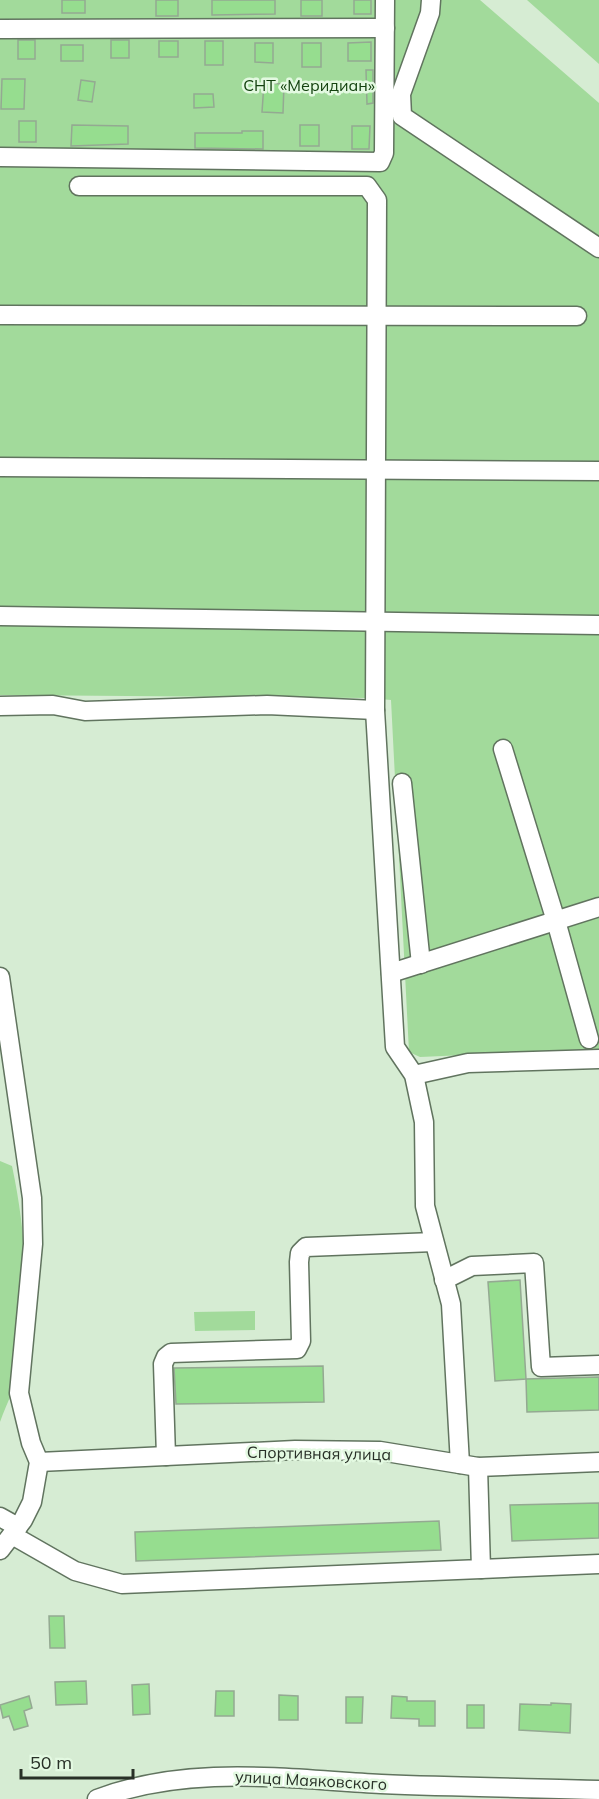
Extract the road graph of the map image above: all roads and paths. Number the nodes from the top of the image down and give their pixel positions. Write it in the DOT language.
graph roads {
  1 [pos="385,0"];
  2 [pos="431,0"];
  3 [pos="385,28"];
  4 [pos="0,29"];
  5 [pos="0,157"];
  6 [pos="79,186"];
  7 [pos="599,248"];
  8 [pos="0,315"];
  9 [pos="577,316"];
  10 [pos="377,317"];
  11 [pos="0,467"];
  12 [pos="376,471"];
  13 [pos="599,471"];
  14 [pos="0,616"];
  15 [pos="376,623"];
  16 [pos="599,625"];
  17 [pos="0,706"];
  18 [pos="375,710"];
  19 [pos="503,749"];
  20 [pos="402,783"];
  21 [pos="599,907"];
  22 [pos="556,921"];
  23 [pos="421,964"];
  24 [pos="391,973"];
  25 [pos="0,977"];
  26 [pos="589,1039"];
  27 [pos="599,1059"];
  28 [pos="414,1076"];
  29 [pos="434,1242"];
  30 [pos="444,1280"];
  31 [pos="599,1365"];
  32 [pos="166,1456"];
  33 [pos="39,1462"];
  34 [pos="599,1462"];
  35 [pos="460,1464"];
  36 [pos="478,1467"];
  37 [pos="0,1517"];
  38 [pos="15,1531"];
  39 [pos="0,1550"];
  40 [pos="599,1564"];
  41 [pos="481,1569"];
  42 [pos="599,1790"];
  43 [pos="97,1799"];
  1 -- 3 [label="street"];
  2 -- 7 [label="street"];
  3 -- 4 [label="street"];
  3 -- 5 [label="street"];
  6 -- 10 [label="street"];
  8 -- 10 [label="street"];
  9 -- 10 [label="street"];
  10 -- 12 [label="street"];
  11 -- 12 [label="street"];
  12 -- 13 [label="street"];
  12 -- 15 [label="street"];
  14 -- 15 [label="street"];
  15 -- 16 [label="street"];
  15 -- 18 [label="street"];
  17 -- 18 [label="street"];
  18 -- 24 [label="street"];
  19 -- 22 [label="street"];
  20 -- 23 [label="street"];
  21 -- 22 [label="street"];
  22 -- 23 [label="street"];
  22 -- 26 [label="street"];
  23 -- 24 [label="street"];
  24 -- 28 [label="street"];
  25 -- 33 [label="street"];
  27 -- 28 [label="street"];
  28 -- 29 [label="street"];
  29 -- 30 [label="street"];
  29 -- 32 [label="street"];
  30 -- 31 [label="street"];
  30 -- 35 [label="street"];
  32 -- 33 [label="street, Спортивная улица"];
  32 -- 35 [label="street, Спортивная улица"];
  33 -- 38 [label="street"];
  34 -- 36 [label="street, Спортивная улица"];
  35 -- 36 [label="street, Спортивная улица"];
  36 -- 41 [label="street"];
  37 -- 38 [label="street"];
  38 -- 39 [label="street"];
  38 -- 41 [label="street"];
  40 -- 41 [label="street"];
  42 -- 43 [label="street, улица Маяковского"];
}
